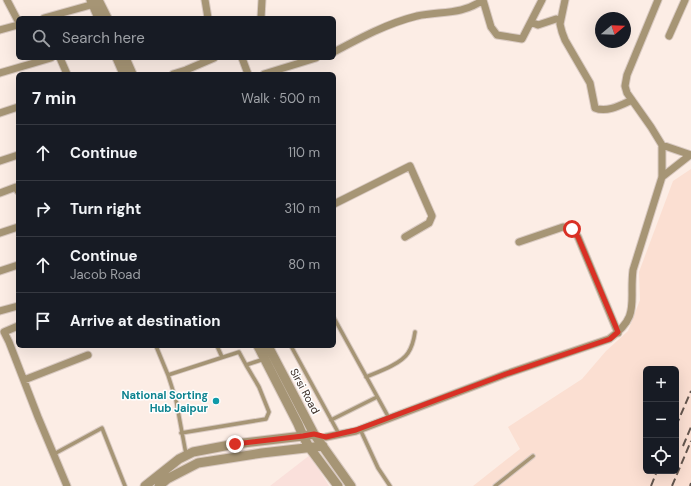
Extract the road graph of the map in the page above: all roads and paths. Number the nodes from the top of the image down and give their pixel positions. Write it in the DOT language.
graph roads {
  1 [pos="7,0"];
  2 [pos="205,0"];
  3 [pos="262,0"];
  4 [pos="483,0"];
  5 [pos="542,0"];
  6 [pos="565,0"];
  7 [pos="658,0"];
  8 [pos="685,0"];
  9 [pos="96,2"];
  10 [pos="50,16"];
  11 [pos="99,16"];
  12 [pos="106,16"];
  13 [pos="208,16"];
  14 [pos="261,16"];
  15 [pos="16,17"];
  16 [pos="556,19"];
  17 [pos="531,22"];
  18 [pos="16,26"];
  19 [pos="0,30"];
  20 [pos="669,36"];
  21 [pos="336,51"];
  22 [pos="44,60"];
  23 [pos="61,60"];
  24 [pos="118,60"];
  25 [pos="126,60"];
  26 [pos="209,60"];
  27 [pos="243,60"];
  28 [pos="310,60"];
  29 [pos="21,67"];
  30 [pos="24,72"];
  31 [pos="66,72"];
  32 [pos="123,72"];
  33 [pos="131,72"];
  34 [pos="180,72"];
  35 [pos="247,72"];
  36 [pos="270,72"];
  37 [pos="0,73"];
  38 [pos="632,100"];
  39 [pos="16,108"];
  40 [pos="0,113"];
  41 [pos="662,145"];
  42 [pos="690,155"];
  43 [pos="16,156"];
  44 [pos="0,161"];
  45 [pos="662,177"];
  46 [pos="16,189"];
  47 [pos="0,193"];
  48 [pos="336,203"];
  49 [pos="16,228"];
  50 [pos="0,233"];
  51 [pos="405,236"];
  52 [pos="519,242"];
  53 [pos="16,266"];
  54 [pos="0,271"];
  55 [pos="16,307"];
  56 [pos="0,311"];
  57 [pos="336,322"];
  58 [pos="16,327"];
  59 [pos="415,332"];
  60 [pos="618,332"];
  61 [pos="157,348"];
  62 [pos="217,348"];
  63 [pos="259,348"];
  64 [pos="269,348"];
  65 [pos="292,348"];
  66 [pos="88,355"];
  67 [pos="222,358"];
  68 [pos="265,359"];
  69 [pos="246,365"];
  70 [pos="168,375"];
  71 [pos="366,377"];
  72 [pos="24,380"];
  73 [pos="377,397"];
  74 [pos="389,418"];
  75 [pos="331,420"];
  76 [pos="360,429"];
  77 [pos="181,433"];
  78 [pos="314,434"];
  79 [pos="339,434"];
  80 [pos="303,436"];
  81 [pos="324,441"];
  82 [pos="309,447"];
  83 [pos="54,454"];
  84 [pos="186,454"];
  85 [pos="533,456"];
  86 [pos="67,486"];
  87 [pos="125,486"];
  88 [pos="145,486"];
  89 [pos="159,486"];
  90 [pos="338,486"];
  91 [pos="351,486"];
  92 [pos="390,486"];
  93 [pos="496,486"];
  1 -- 15 [label="street"];
  2 -- 13 [label="street"];
  3 -- 14 [label="street"];
  4 -- 17 [label="street"];
  4 -- 21 [label="street"];
  5 -- 17 [label="street"];
  6 -- 38 [label="street"];
  7 -- 38 [label="street"];
  8 -- 20 [label="street"];
  9 -- 10 [label="street"];
  9 -- 11 [label="street"];
  9 -- 12 [label="street"];
  16 -- 17 [label="street"];
  18 -- 19 [label="street"];
  22 -- 29 [label="street"];
  23 -- 31 [label="street"];
  24 -- 32 [label="street"];
  25 -- 33 [label="street"];
  26 -- 34 [label="street"];
  27 -- 35 [label="street"];
  28 -- 36 [label="street"];
  29 -- 30 [label="street"];
  29 -- 37 [label="street"];
  38 -- 41 [label="street"];
  39 -- 40 [label="street"];
  41 -- 42 [label="street"];
  41 -- 45 [label="street"];
  42 -- 45 [label="street"];
  43 -- 44 [label="street"];
  45 -- 60 [label="street"];
  46 -- 47 [label="street"];
  48 -- 51 [label="street"];
  49 -- 50 [label="street"];
  52 -- 60 [label="street"];
  53 -- 54 [label="street"];
  55 -- 56 [label="street"];
  57 -- 71 [label="lane"];
  58 -- 72 [label="street"];
  59 -- 71 [label="lane"];
  60 -- 74 [label="street"];
  61 -- 70 [label="lane"];
  62 -- 67 [label="lane"];
  63 -- 68 [label="street, Sirsi Road"];
  64 -- 78 [label="street, Sirsi Road"];
  65 -- 75 [label="lane"];
  66 -- 72 [label="street"];
  67 -- 69 [label="lane"];
  67 -- 70 [label="lane"];
  68 -- 69 [label="lane"];
  68 -- 80 [label="street, Sirsi Road"];
  69 -- 77 [label="lane"];
  70 -- 77 [label="lane"];
  71 -- 73 [label="lane"];
  72 -- 83 [label="street"];
  73 -- 74 [label="lane"];
  73 -- 75 [label="lane"];
  74 -- 76 [label="street"];
  75 -- 79 [label="lane"];
  76 -- 79 [label="street"];
  76 -- 92 [label="lane"];
  77 -- 84 [label="lane"];
  78 -- 80 [label="street"];
  78 -- 81 [label="street, Sirsi Road"];
  79 -- 81 [label="street"];
  80 -- 82 [label="street, Sirsi Road"];
  80 -- 84 [label="street"];
  81 -- 82 [label="street"];
  81 -- 91 [label="street, Sirsi Road"];
  82 -- 89 [label="street"];
  82 -- 90 [label="street, Sirsi Road"];
  83 -- 86 [label="street"];
  83 -- 87 [label="lane"];
  84 -- 88 [label="street"];
  85 -- 93 [label="lane"];
}
